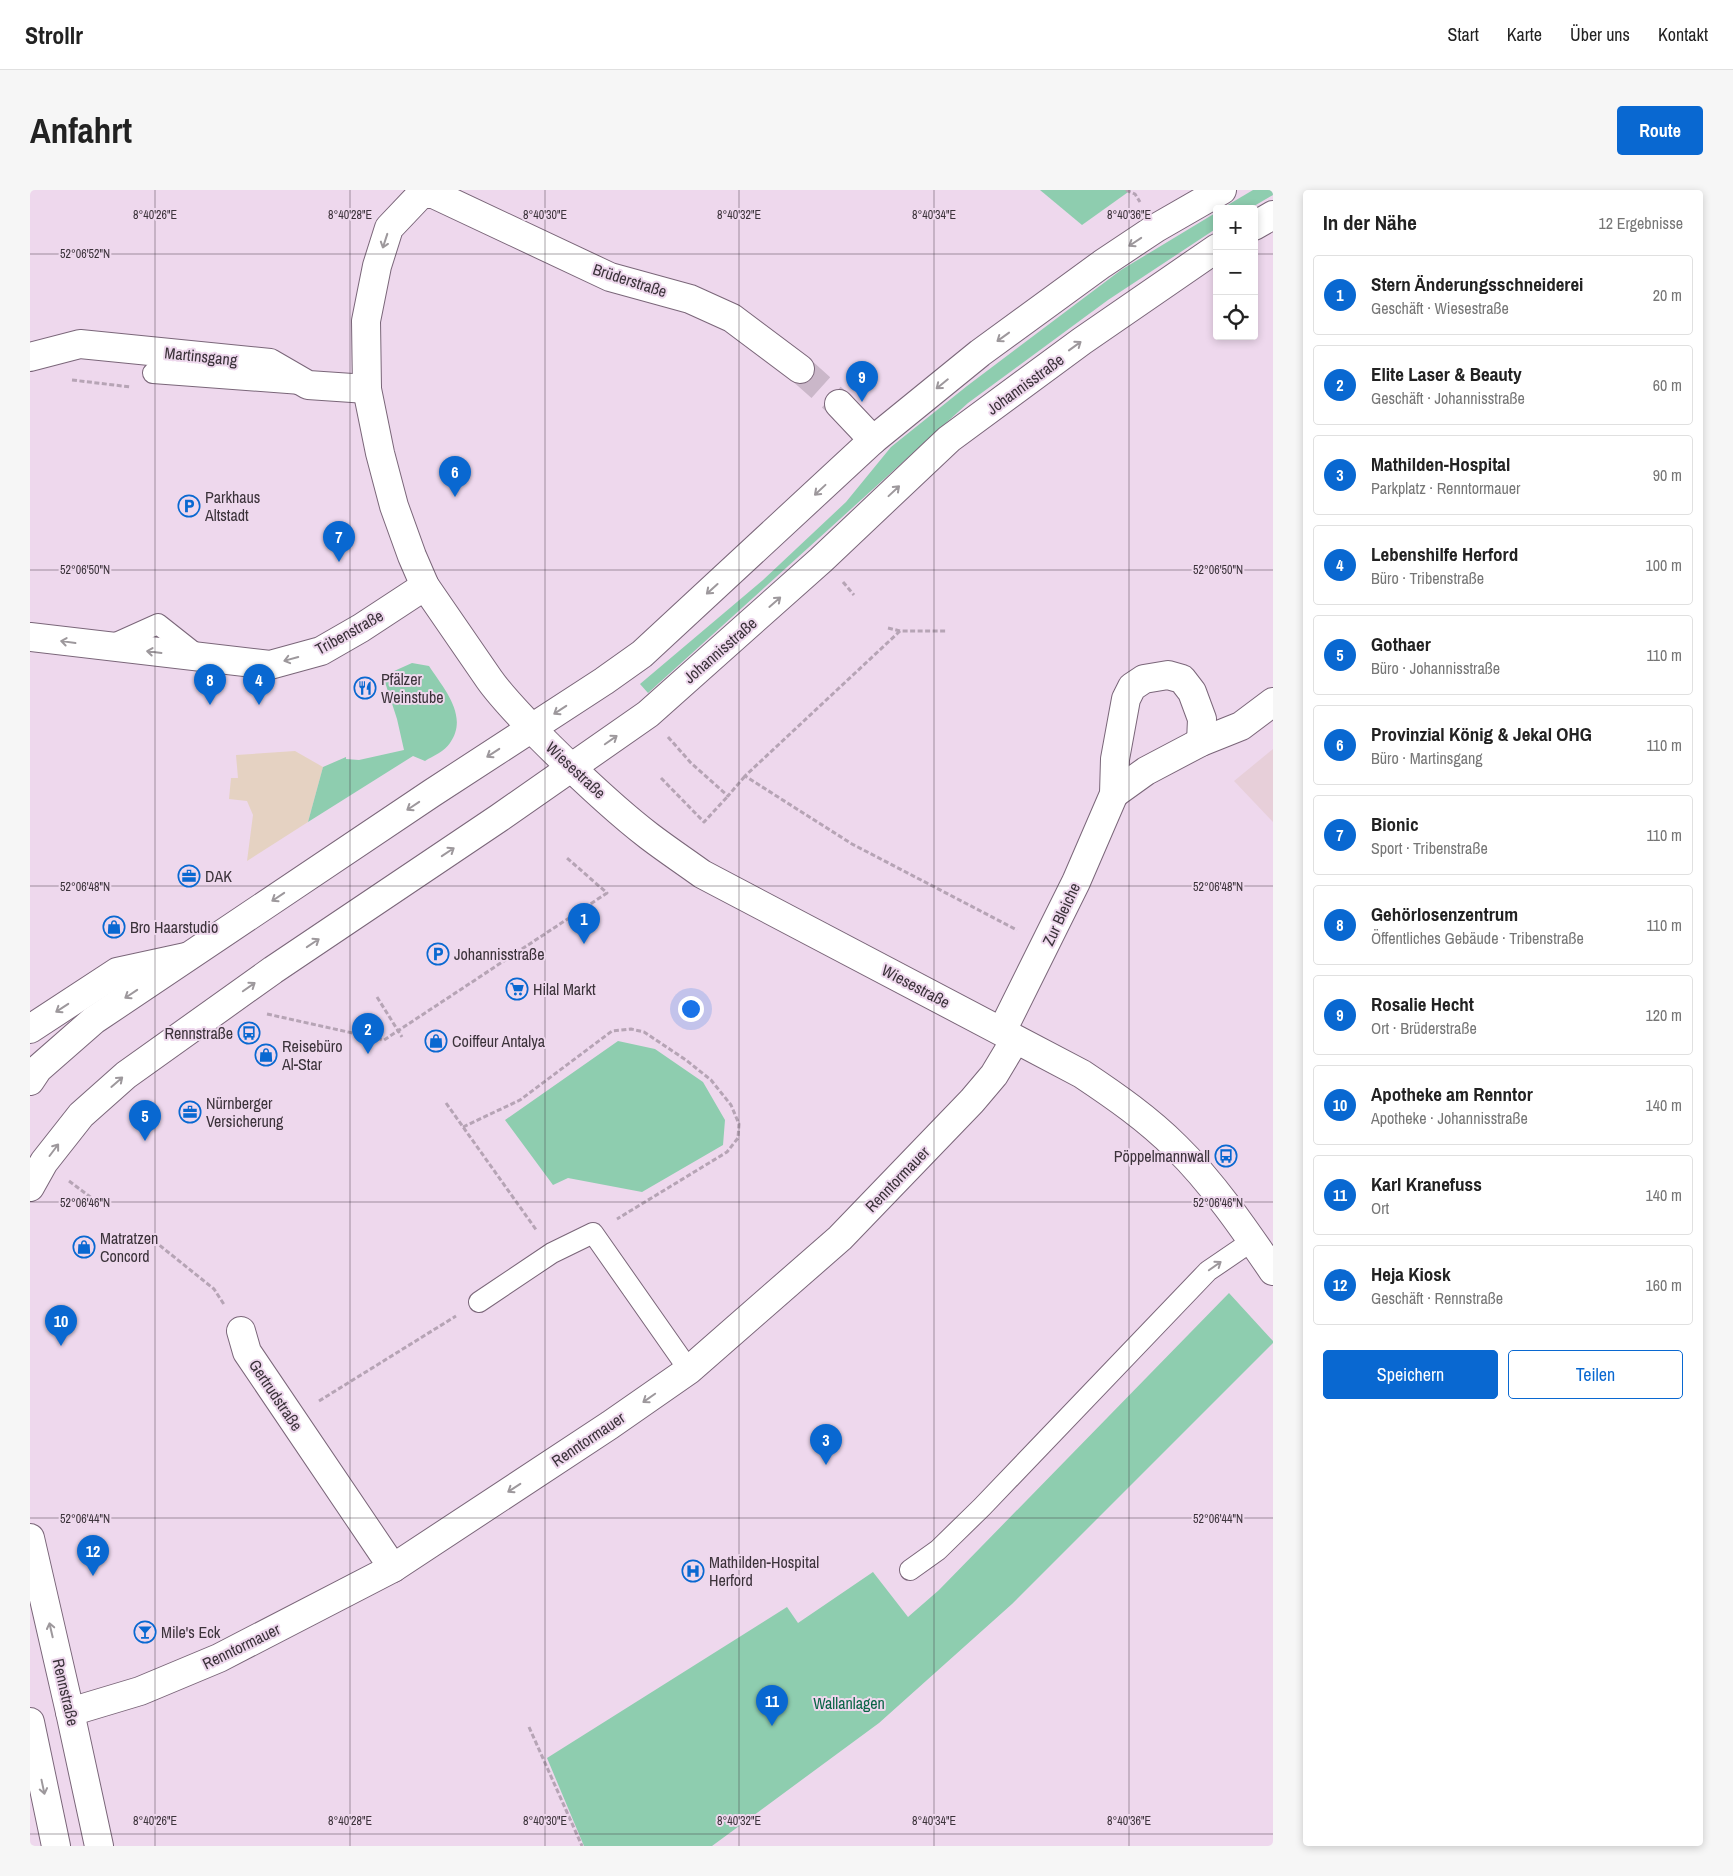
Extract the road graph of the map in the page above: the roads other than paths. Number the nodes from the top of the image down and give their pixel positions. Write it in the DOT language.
graph roads {
  1 [pos="425,190"];
  2 [pos="1222,190"];
  3 [pos="1273,215"];
  4 [pos="1258,224"];
  5 [pos="1214,250"];
  6 [pos="30,357"];
  7 [pos="800,369"];
  8 [pos="153,373"];
  9 [pos="308,385"];
  10 [pos="367,388"];
  11 [pos="839,404"];
  12 [pos="873,440"];
  13 [pos="424,586"];
  14 [pos="30,637"];
  15 [pos="1273,702"];
  16 [pos="532,728"];
  17 [pos="1201,742"];
  18 [pos="571,769"];
  19 [pos="1114,794"];
  20 [pos="186,957"];
  21 [pos="30,1028"];
  22 [pos="1009,1036"];
  23 [pos="30,1081"];
  24 [pos="30,1187"];
  25 [pos="1252,1241"];
  26 [pos="1273,1271"];
  27 [pos="479,1302"];
  28 [pos="241,1331"];
  29 [pos="689,1370"];
  30 [pos="30,1538"];
  31 [pos="393,1568"];
  32 [pos="910,1570"];
  33 [pos="70,1712"];
  34 [pos="30,1722"];
  35 [pos="56,1846"];
  36 [pos="99,1846"];
  1 -- 7 [label="street, Brüderstraße"];
  1 -- 10 [label="street, one-way"];
  2 -- 12 [label="street, one-way"];
  3 -- 4 [label="street"];
  18 -- 5 [label="street, Johannisstraße, one-way"];
  6 -- 9 [label="street, Martinsgang"];
  8 -- 9 [label="lane"];
  9 -- 10 [label="street, Martinsgang"];
  10 -- 13 [label="street"];
  11 -- 12 [label="street"];
  12 -- 16 [label="street, one-way"];
  13 -- 14 [label="street, Tribenstraße, one-way"];
  13 -- 16 [label="street"];
  15 -- 17 [label="street"];
  16 -- 18 [label="street, Wiesestraße"];
  16 -- 20 [label="street, one-way"];
  17 -- 19 [label="street"];
  17 -- 19 [label="street, Zur Bleiche"];
  18 -- 22 [label="street, Wiesestraße"];
  24 -- 18 [label="street, Johannisstraße, one-way"];
  19 -- 22 [label="street, Zur Bleiche"];
  20 -- 21 [label="street, one-way"];
  20 -- 23 [label="street, one-way"];
  22 -- 25 [label="street, Wiesestraße"];
  22 -- 29 [label="street, Renntormauer"];
  25 -- 26 [label="street, Wiesestraße"];
  32 -- 25 [label="lane, one-way"];
  27 -- 29 [label="lane"];
  28 -- 31 [label="street, Gertrudstraße"];
  29 -- 31 [label="street, Renntormauer, one-way"];
  33 -- 30 [label="street, Rennstraße, one-way"];
  31 -- 33 [label="street, Renntormauer"];
  33 -- 36 [label="street, Rennstraße"];
  34 -- 35 [label="street, one-way"];
}
